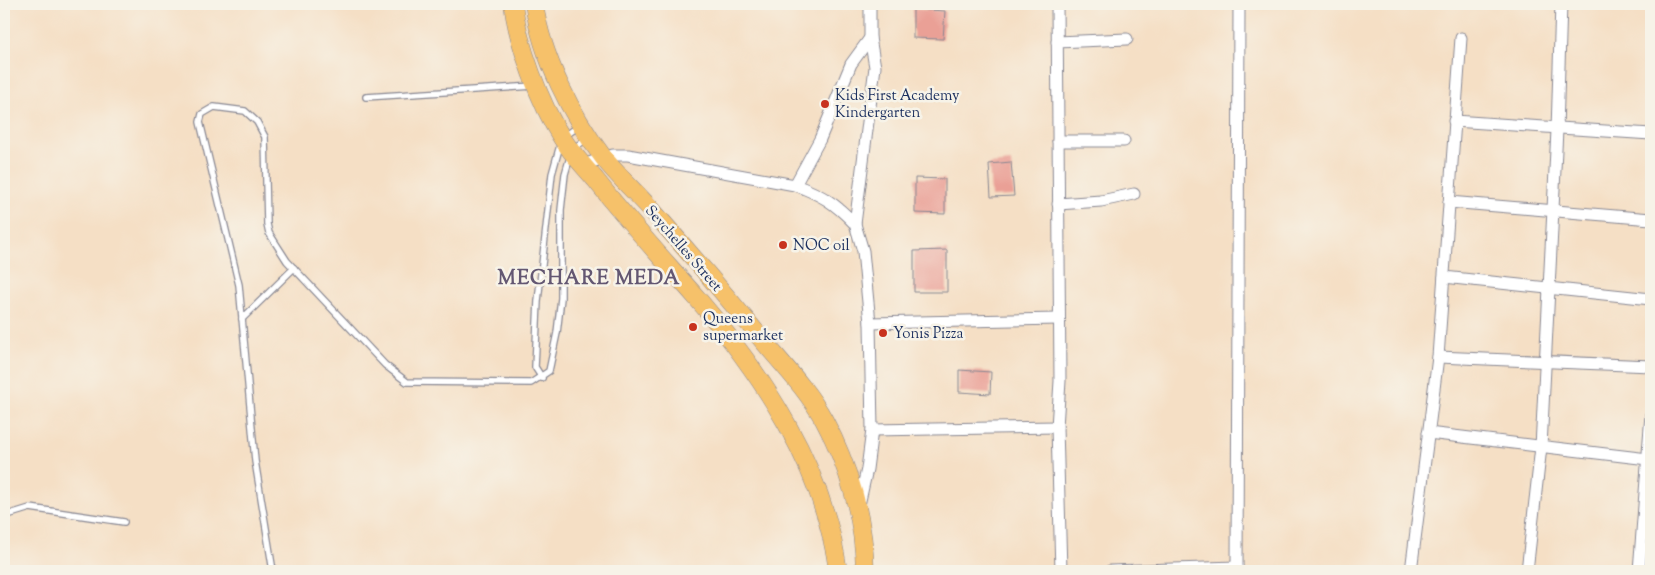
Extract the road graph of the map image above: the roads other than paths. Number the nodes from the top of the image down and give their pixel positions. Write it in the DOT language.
graph roads {
  1 [pos="512,4"];
  2 [pos="534,4"];
  3 [pos="870,4"];
  4 [pos="1057,4"];
  5 [pos="1239,4"];
  6 [pos="1561,4"];
  7 [pos="870,38"];
  8 [pos="1461,38"];
  9 [pos="1127,39"];
  10 [pos="1057,42"];
  11 [pos="536,85"];
  12 [pos="366,96"];
  13 [pos="1454,121"];
  14 [pos="586,130"];
  15 [pos="1557,130"];
  16 [pos="1651,134"];
  17 [pos="1058,141"];
  18 [pos="1124,142"];
  19 [pos="567,144"];
  20 [pos="603,158"];
  21 [pos="583,165"];
  22 [pos="795,185"];
  23 [pos="1134,194"];
  24 [pos="1449,202"];
  25 [pos="1058,204"];
  26 [pos="1553,211"];
  27 [pos="1651,219"];
  28 [pos="855,224"];
  29 [pos="294,268"];
  30 [pos="1444,278"];
  31 [pos="1549,290"];
  32 [pos="1651,299"];
  33 [pos="242,319"];
  34 [pos="1058,319"];
  35 [pos="870,323"];
  36 [pos="1438,357"];
  37 [pos="1545,362"];
  38 [pos="1651,366"];
  39 [pos="542,378"];
  40 [pos="1651,414"];
  41 [pos="1057,428"];
  42 [pos="872,430"];
  43 [pos="1428,433"];
  44 [pos="1541,448"];
  45 [pos="1648,459"];
  46 [pos="858,507"];
  47 [pos="4,516"];
  48 [pos="124,522"];
  49 [pos="1237,569"];
  50 [pos="1186,570"];
  51 [pos="273,571"];
  52 [pos="838,571"];
  53 [pos="865,571"];
  54 [pos="1061,571"];
  55 [pos="1110,571"];
  56 [pos="1411,571"];
  57 [pos="1527,571"];
  58 [pos="1639,571"];
  1 -- 11 [label="main road, Seychelles Street"];
  2 -- 14 [label="main road, Seychelles Street"];
  3 -- 7 [label="street"];
  4 -- 10 [label="street"];
  5 -- 49 [label="street"];
  6 -- 15 [label="street"];
  7 -- 22 [label="street"];
  7 -- 28 [label="street"];
  8 -- 13 [label="street"];
  9 -- 10 [label="street"];
  10 -- 17 [label="street"];
  11 -- 12 [label="lane"];
  11 -- 19 [label="main road, Seychelles Street"];
  13 -- 15 [label="street"];
  13 -- 24 [label="street"];
  14 -- 19 [label="lane"];
  14 -- 19 [label="lane"];
  14 -- 20 [label="main road, Seychelles Street"];
  15 -- 16 [label="street"];
  15 -- 26 [label="street"];
  17 -- 18 [label="street"];
  17 -- 25 [label="street"];
  19 -- 21 [label="main road, Seychelles Street"];
  19 -- 39 [label="lane"];
  19 -- 39 [label="lane"];
  20 -- 21 [label="street"];
  20 -- 22 [label="street"];
  20 -- 46 [label="main road, Seychelles Street"];
  21 -- 52 [label="main road, Seychelles Street"];
  22 -- 28 [label="street"];
  23 -- 25 [label="street"];
  24 -- 26 [label="street"];
  24 -- 30 [label="street"];
  25 -- 34 [label="street"];
  26 -- 27 [label="street"];
  26 -- 31 [label="street"];
  28 -- 35 [label="street"];
  29 -- 33 [label="lane"];
  29 -- 33 [label="lane"];
  29 -- 39 [label="lane"];
  30 -- 31 [label="street"];
  30 -- 36 [label="street"];
  31 -- 32 [label="street"];
  31 -- 37 [label="street"];
  33 -- 51 [label="lane"];
  34 -- 35 [label="street"];
  34 -- 41 [label="street"];
  35 -- 42 [label="street"];
  36 -- 37 [label="street"];
  36 -- 43 [label="street"];
  37 -- 38 [label="street"];
  37 -- 44 [label="street"];
  40 -- 45 [label="street"];
  41 -- 42 [label="street"];
  41 -- 54 [label="street"];
  42 -- 46 [label="street"];
  43 -- 44 [label="street"];
  43 -- 56 [label="street"];
  44 -- 45 [label="street"];
  44 -- 57 [label="street"];
  45 -- 58 [label="street"];
  46 -- 53 [label="main road, Seychelles Street"];
  47 -- 48 [label="lane"];
  49 -- 50 [label="street"];
  50 -- 55 [label="street"];
}
